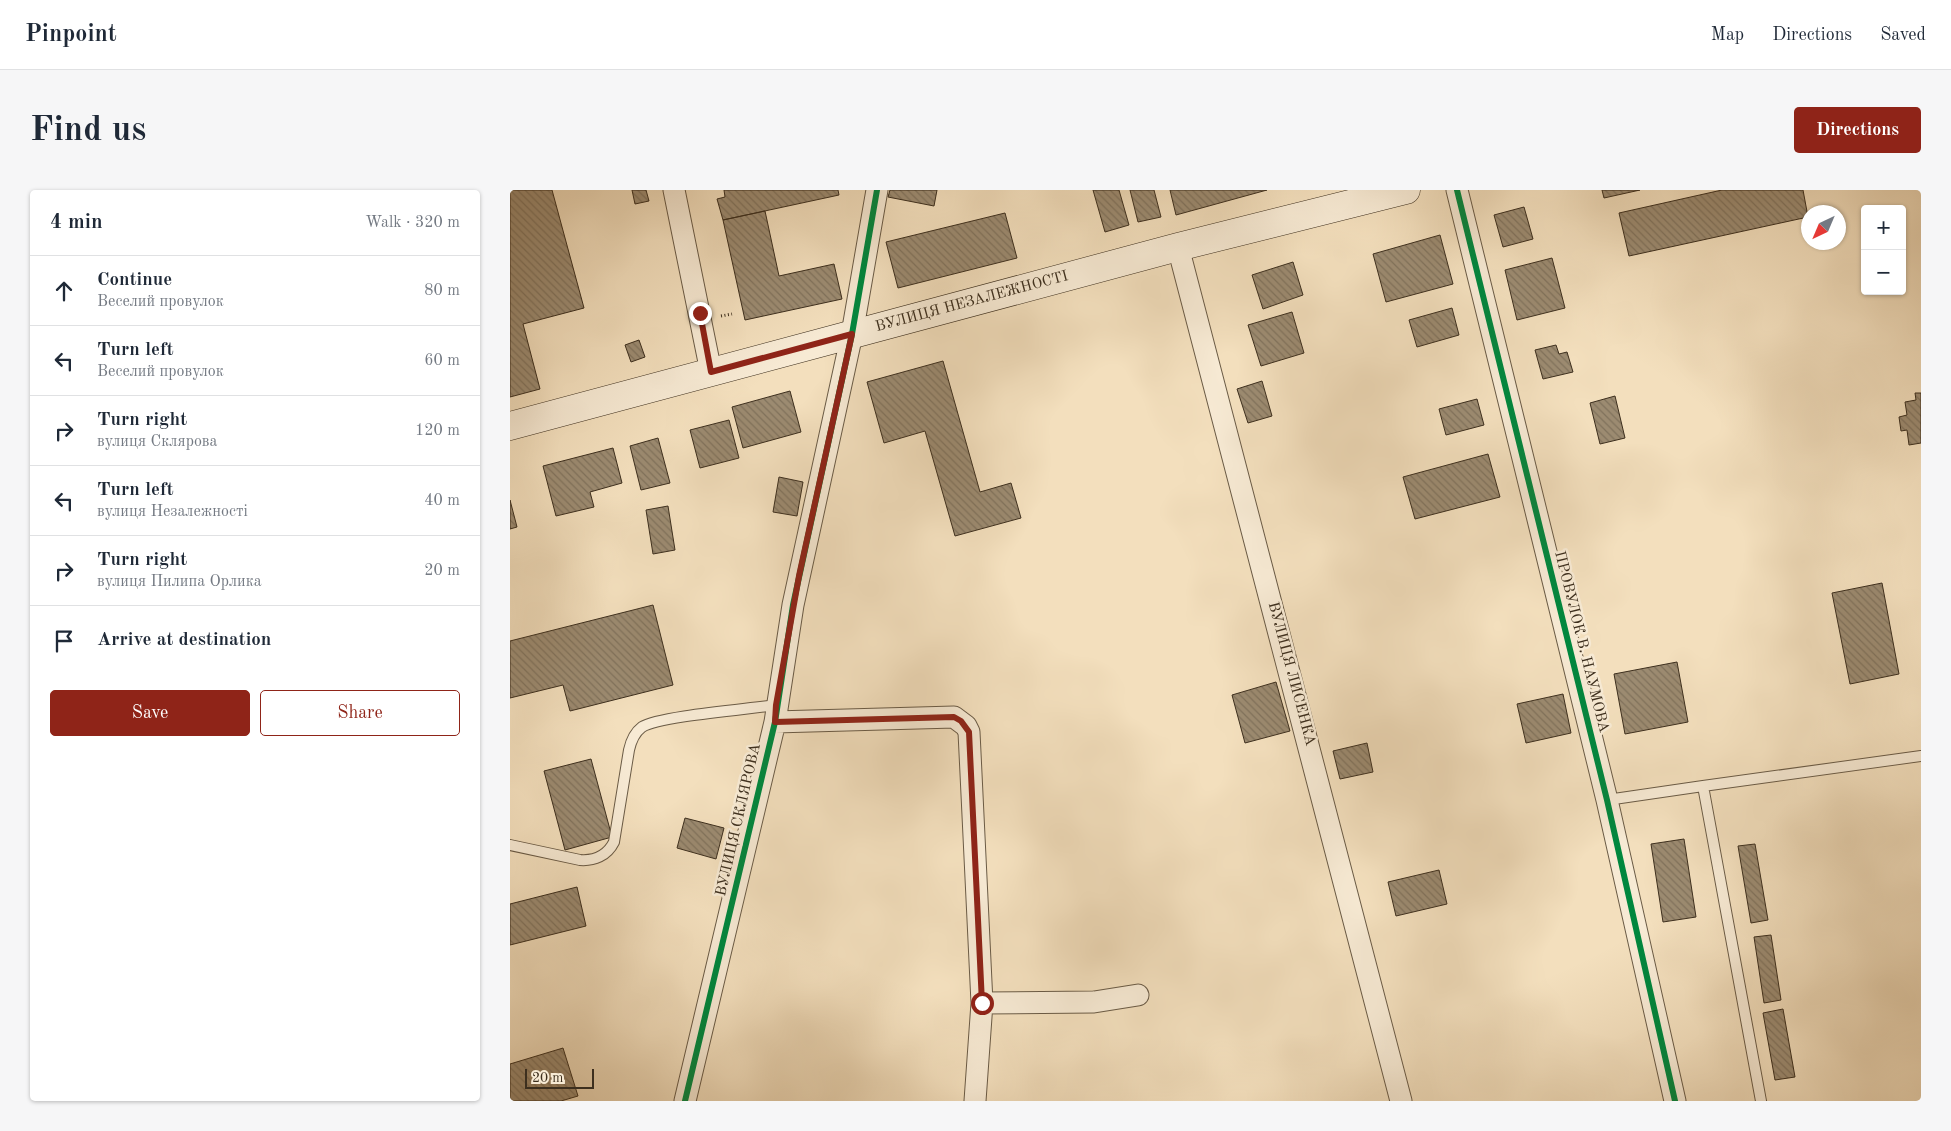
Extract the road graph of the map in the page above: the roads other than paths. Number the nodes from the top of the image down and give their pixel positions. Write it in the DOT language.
graph roads {
  1 [pos="674,190"];
  2 [pos="876,190"];
  3 [pos="1406,190"];
  4 [pos="1457,190"];
  5 [pos="1178,247"];
  6 [pos="852,334"];
  7 [pos="711,372"];
  8 [pos="510,426"];
  9 [pos="775,713"];
  10 [pos="1921,756"];
  11 [pos="1703,786"];
  12 [pos="1607,800"];
  13 [pos="510,845"];
  14 [pos="1138,995"];
  15 [pos="982,1003"];
  16 [pos="685,1101"];
  17 [pos="975,1101"];
  18 [pos="1401,1101"];
  19 [pos="1675,1101"];
  20 [pos="1762,1101"];
  1 -- 7 [label="street"];
  2 -- 6 [label="street, ВУЛИЦЯ СКЛЯРОВА"];
  3 -- 5 [label="street, ВУЛИЦЯ НЕЗАЛЕЖНОСТІ"];
  4 -- 12 [label="street, ПРОВУЛОК В. НАУМОВА"];
  5 -- 6 [label="street, ВУЛИЦЯ НЕЗАЛЕЖНОСТІ"];
  5 -- 18 [label="street, ВУЛИЦЯ ЛИСЕНКА"];
  6 -- 7 [label="street, ВУЛИЦЯ НЕЗАЛЕЖНОСТІ"];
  6 -- 9 [label="street, ВУЛИЦЯ СКЛЯРОВА"];
  7 -- 8 [label="street, ВУЛИЦЯ НЕЗАЛЕЖНОСТІ"];
  9 -- 13 [label="lane"];
  9 -- 15 [label="street"];
  9 -- 16 [label="street, ВУЛИЦЯ СКЛЯРОВА"];
  10 -- 11 [label="lane"];
  11 -- 12 [label="lane"];
  11 -- 20 [label="lane"];
  12 -- 19 [label="street, ПРОВУЛОК В. НАУМОВА"];
  14 -- 15 [label="street"];
  15 -- 17 [label="street"];
}
